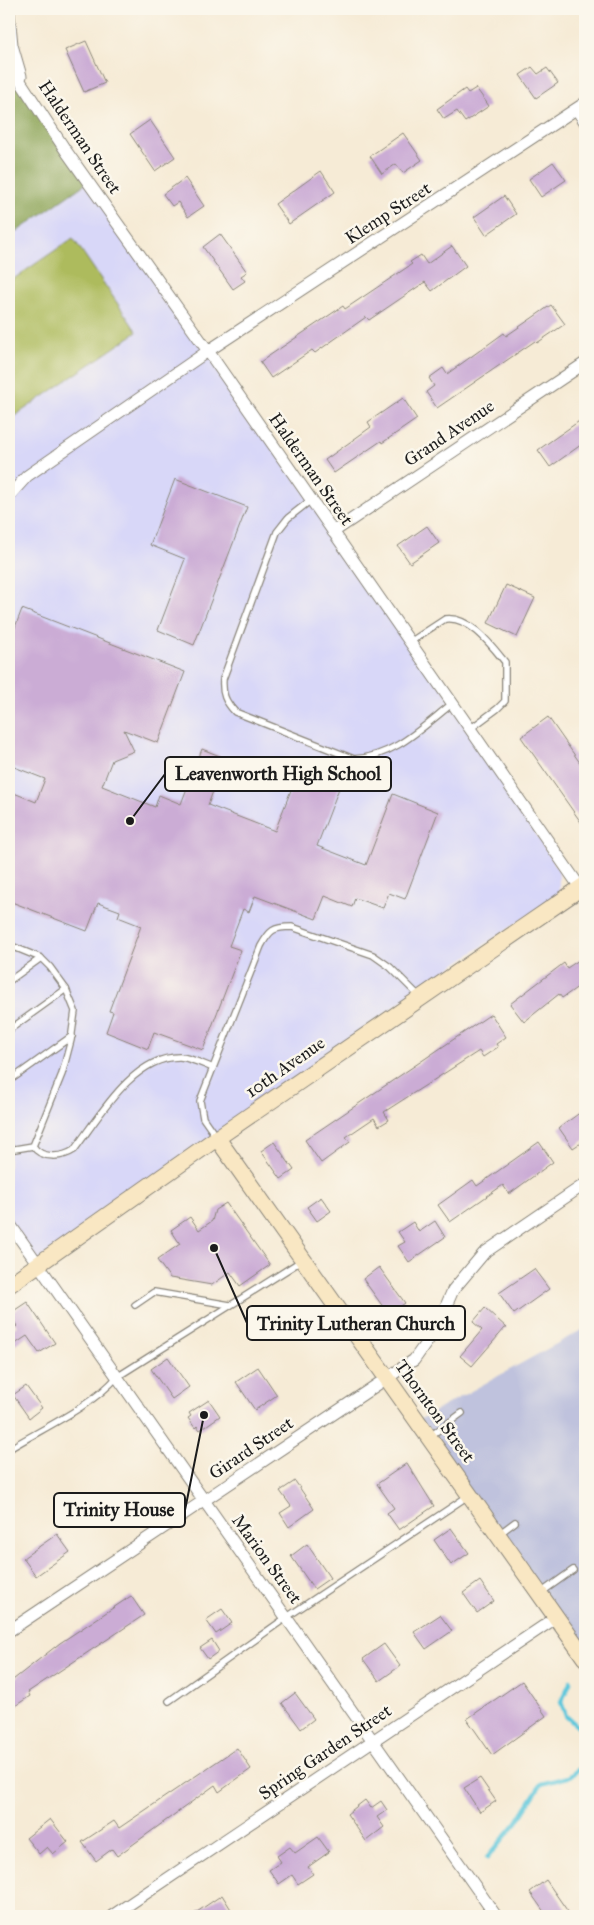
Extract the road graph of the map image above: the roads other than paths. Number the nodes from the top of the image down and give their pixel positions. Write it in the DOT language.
graph roads {
  1 [pos="9,14"];
  2 [pos="9,64"];
  3 [pos="23,82"];
  4 [pos="581,106"];
  5 [pos="585,122"];
  6 [pos="208,351"];
  7 [pos="585,363"];
  8 [pos="9,496"];
  9 [pos="311,500"];
  10 [pos="333,532"];
  11 [pos="410,642"];
  12 [pos="453,704"];
  13 [pos="470,729"];
  14 [pos="584,889"];
  15 [pos="9,945"];
  16 [pos="41,958"];
  17 [pos="9,981"];
  18 [pos="66,989"];
  19 [pos="421,998"];
  20 [pos="9,1030"];
  21 [pos="72,1036"];
  22 [pos="213,1068"];
  23 [pos="9,1081"];
  24 [pos="217,1138"];
  25 [pos="33,1146"];
  26 [pos="9,1150"];
  27 [pos="585,1184"];
  28 [pos="9,1222"];
  29 [pos="303,1259"];
  30 [pos="38,1265"];
  31 [pos="9,1284"];
  32 [pos="135,1305"];
  33 [pos="230,1305"];
  34 [pos="117,1377"];
  35 [pos="387,1379"];
  36 [pos="462,1413"];
  37 [pos="429,1437"];
  38 [pos="9,1449"];
  39 [pos="470,1495"];
  40 [pos="204,1501"];
  41 [pos="516,1522"];
  42 [pos="498,1534"];
  43 [pos="573,1570"];
  44 [pos="540,1593"];
  45 [pos="557,1616"];
  46 [pos="287,1617"];
  47 [pos="9,1631"];
  48 [pos="585,1658"];
  49 [pos="169,1702"];
  50 [pos="372,1741"];
  51 [pos="112,1916"];
  52 [pos="496,1916"];
  1 -- 3 [label="street"];
  2 -- 3 [label="street, Halderman Street"];
  3 -- 6 [label="street, Halderman Street"];
  4 -- 5 [label="street"];
  4 -- 6 [label="street, Klemp Street"];
  6 -- 8 [label="street"];
  6 -- 9 [label="street, Halderman Street"];
  7 -- 10 [label="street, Grand Avenue"];
  9 -- 10 [label="street, Halderman Street"];
  9 -- 12 [label="lane"];
  10 -- 11 [label="street, Halderman Street"];
  11 -- 12 [label="street, Halderman Street"];
  11 -- 13 [label="lane"];
  12 -- 13 [label="street, Halderman Street"];
  13 -- 14 [label="street, Halderman Street"];
  14 -- 19 [label="street, 10th Avenue"];
  15 -- 16 [label="lane"];
  16 -- 17 [label="lane"];
  16 -- 18 [label="lane"];
  18 -- 20 [label="lane"];
  18 -- 21 [label="lane"];
  19 -- 22 [label="lane"];
  19 -- 24 [label="street, 10th Avenue"];
  21 -- 23 [label="lane"];
  21 -- 25 [label="lane"];
  22 -- 24 [label="lane"];
  22 -- 25 [label="lane"];
  24 -- 29 [label="street, Thornton Street"];
  24 -- 30 [label="street, 10th Avenue"];
  25 -- 26 [label="lane"];
  27 -- 35 [label="street, Girard Street"];
  28 -- 30 [label="street, Marion Street"];
  29 -- 33 [label="lane"];
  29 -- 35 [label="street, Thornton Street"];
  30 -- 31 [label="street, 10th Avenue"];
  30 -- 34 [label="street, Marion Street"];
  32 -- 33 [label="lane"];
  33 -- 34 [label="lane"];
  34 -- 38 [label="lane"];
  34 -- 40 [label="street, Marion Street"];
  35 -- 37 [label="street, Thornton Street"];
  35 -- 40 [label="street, Girard Street"];
  36 -- 37 [label="lane"];
  37 -- 39 [label="street, Thornton Street"];
  39 -- 42 [label="street, Thornton Street"];
  39 -- 46 [label="lane"];
  40 -- 46 [label="street, Marion Street"];
  40 -- 47 [label="street, Girard Street"];
  41 -- 42 [label="lane"];
  42 -- 44 [label="street, Thornton Street"];
  43 -- 44 [label="lane"];
  44 -- 45 [label="street, Thornton Street"];
  45 -- 48 [label="street, Thornton Street"];
  45 -- 50 [label="street, Spring Garden Street"];
  46 -- 49 [label="lane"];
  46 -- 50 [label="street, Marion Street"];
  50 -- 51 [label="street, Spring Garden Street"];
  50 -- 52 [label="street, Marion Street"];
}
